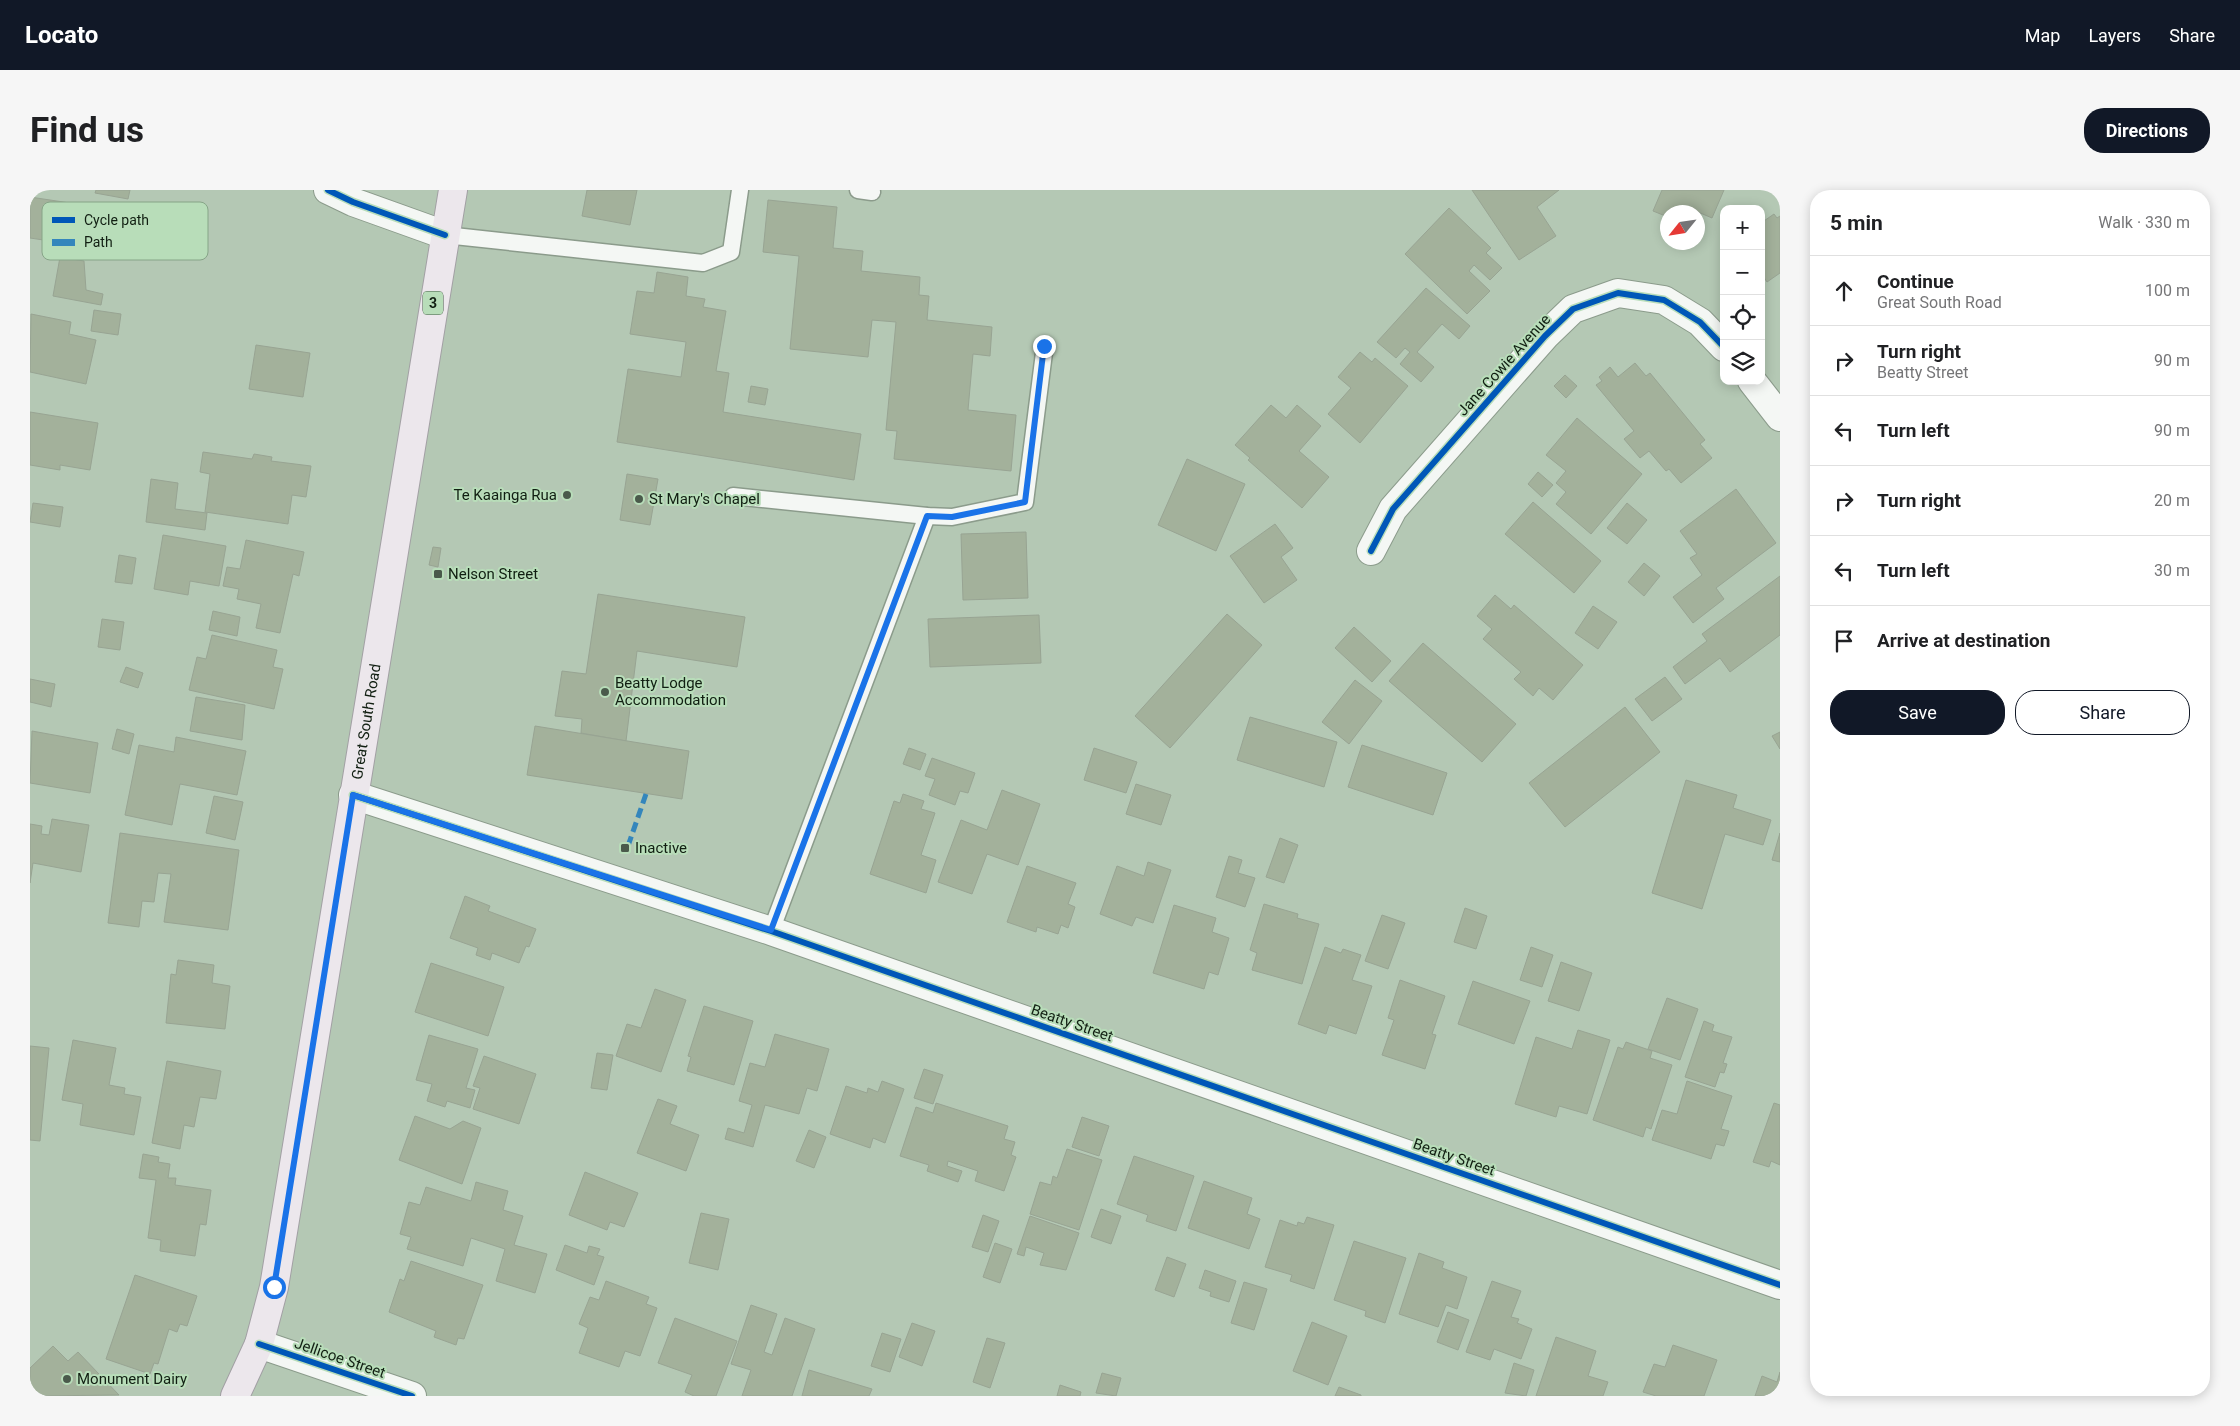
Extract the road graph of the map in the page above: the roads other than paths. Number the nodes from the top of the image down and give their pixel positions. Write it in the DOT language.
graph roads {
  1 [pos="328,190"];
  2 [pos="452,190"];
  3 [pos="740,190"];
  4 [pos="445,235"];
  5 [pos="1720,343"];
  6 [pos="1044,346"];
  7 [pos="1755,385"];
  8 [pos="1780,417"];
  9 [pos="733,496"];
  10 [pos="927,516"];
  11 [pos="1371,551"];
  12 [pos="353,795"];
  13 [pos="771,930"];
  14 [pos="1780,1284"];
  15 [pos="259,1344"];
  16 [pos="235,1396"];
  17 [pos="412,1396"];
  1 -- 4 [label="street"];
  2 -- 4 [label="main road, Great South Road / 3"];
  3 -- 4 [label="lane"];
  4 -- 12 [label="main road, Great South Road / 3"];
  5 -- 11 [label="street, Jane Cowie Avenue"];
  6 -- 10 [label="lane"];
  7 -- 8 [label="street"];
  9 -- 10 [label="lane"];
  10 -- 13 [label="lane"];
  12 -- 13 [label="street, Beatty Street"];
  12 -- 15 [label="main road, Great South Road / 3"];
  13 -- 14 [label="street, Beatty Street"];
  15 -- 16 [label="main road, Great South Road / 3"];
  15 -- 17 [label="street, Jellicoe Street"];
}
